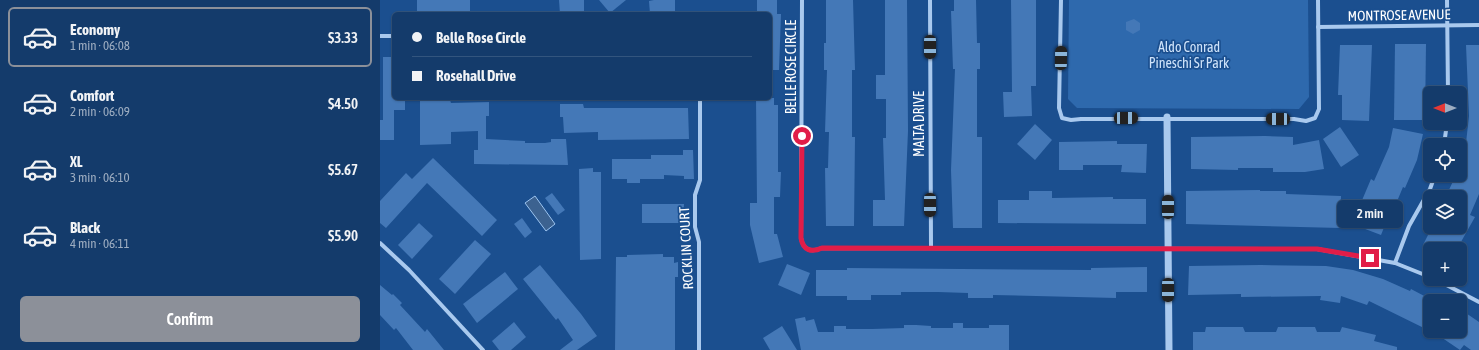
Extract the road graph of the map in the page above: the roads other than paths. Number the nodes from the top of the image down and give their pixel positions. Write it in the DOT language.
graph roads {
  1 [pos="802,0"];
  2 [pos="930,0"];
  3 [pos="1061,0"];
  4 [pos="1318,0"];
  5 [pos="1447,0"];
  6 [pos="1447,25"];
  7 [pos="1479,25"];
  8 [pos="1318,27"];
  9 [pos="380,36"];
  10 [pos="392,36"];
  11 [pos="1448,86"];
  12 [pos="700,100"];
  13 [pos="1167,117"];
  14 [pos="1432,182"];
  15 [pos="380,243"];
  16 [pos="931,247"];
  17 [pos="1168,248"];
  18 [pos="1394,263"];
  19 [pos="1423,274"];
  20 [pos="1448,286"];
  21 [pos="1479,302"];
  22 [pos="483,350"];
  23 [pos="699,350"];
  24 [pos="1169,350"];
  1 -- 16 [label="street, BELLE ROSE CIRCLE"];
  2 -- 16 [label="street, MALTA DRIVE"];
  3 -- 13 [label="street"];
  4 -- 8 [label="street"];
  5 -- 6 [label="street"];
  6 -- 7 [label="street, MONTROSE AVENUE"];
  6 -- 8 [label="street, MONTROSE AVENUE"];
  6 -- 11 [label="street"];
  8 -- 13 [label="street"];
  9 -- 10 [label="street"];
  12 -- 23 [label="street, ROCKLIN COURT"];
  13 -- 17 [label="street"];
  14 -- 18 [label="street"];
  15 -- 22 [label="street"];
  16 -- 17 [label="street, BELLE ROSE CIRCLE"];
  17 -- 18 [label="street, BELLE ROSE CIRCLE"];
  17 -- 24 [label="street"];
  18 -- 19 [label="street, BELLE ROSE CIRCLE"];
  20 -- 21 [label="street"];
}
